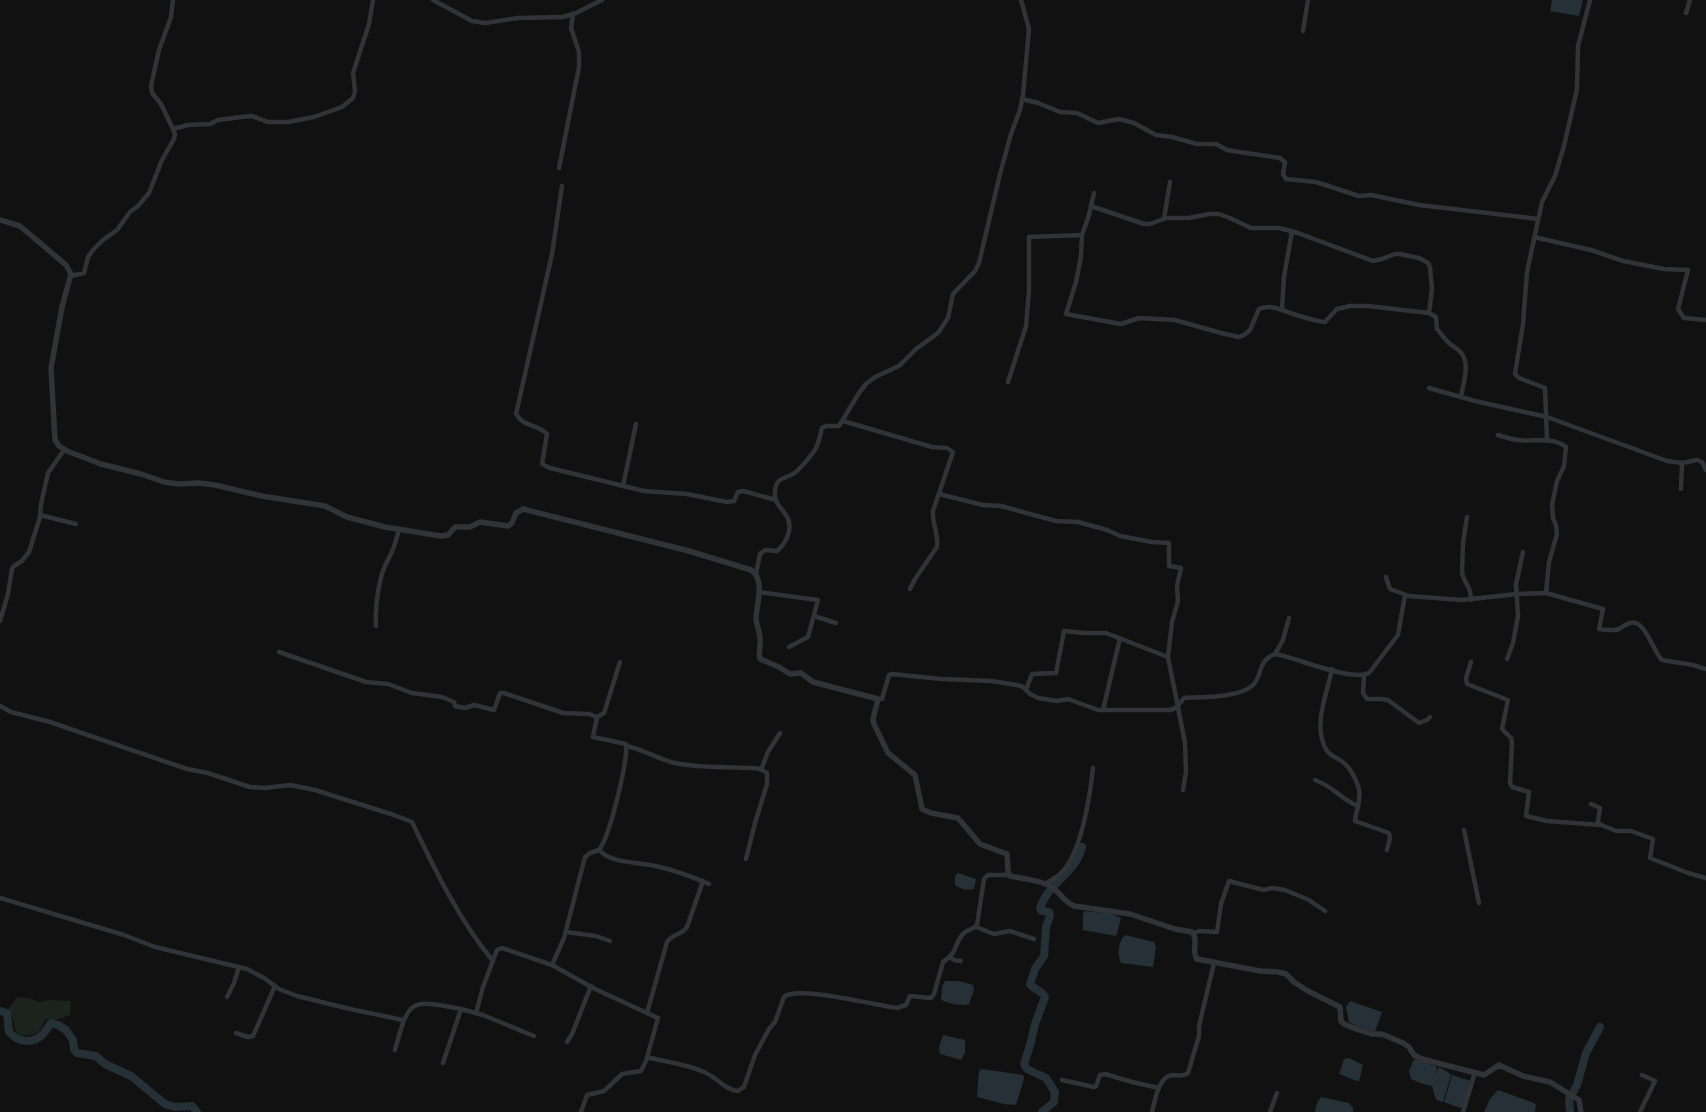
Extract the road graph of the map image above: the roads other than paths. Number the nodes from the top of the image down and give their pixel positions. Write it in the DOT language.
graph roads {
  1 [pos="173,0"];
  2 [pos="373,0"];
  3 [pos="433,0"];
  4 [pos="602,0"];
  5 [pos="1022,0"];
  6 [pos="1308,0"];
  7 [pos="1590,0"];
  8 [pos="1690,0"];
  9 [pos="1686,13"];
  10 [pos="573,14"];
  11 [pos="1303,31"];
  12 [pos="1022,99"];
  13 [pos="173,129"];
  14 [pos="559,168"];
  15 [pos="1170,182"];
  16 [pos="562,186"];
  17 [pos="1094,193"];
  18 [pos="1091,206"];
  19 [pos="1164,219"];
  20 [pos="1538,219"];
  21 [pos="0,220"];
  22 [pos="1292,231"];
  23 [pos="1082,235"];
  24 [pos="1534,237"];
  25 [pos="71,276"];
  26 [pos="1282,309"];
  27 [pos="1429,313"];
  28 [pos="1706,320"];
  29 [pos="1008,382"];
  30 [pos="1429,388"];
  31 [pos="1461,396"];
  32 [pos="1545,416"];
  33 [pos="842,421"];
  34 [pos="636,424"];
  35 [pos="1498,435"];
  36 [pos="1548,440"];
  37 [pos="64,450"];
  38 [pos="1682,463"];
  39 [pos="1706,470"];
  40 [pos="623,486"];
  41 [pos="1682,489"];
  42 [pos="939,494"];
  43 [pos="776,500"];
  44 [pos="40,516"];
  45 [pos="1467,517"];
  46 [pos="76,524"];
  47 [pos="398,529"];
  48 [pos="1523,552"];
  49 [pos="756,574"];
  50 [pos="1386,576"];
  51 [pos="910,589"];
  52 [pos="759,592"];
  53 [pos="1546,593"];
  54 [pos="1517,594"];
  55 [pos="1405,595"];
  56 [pos="1471,600"];
  57 [pos="814,616"];
  58 [pos="1288,618"];
  59 [pos="0,621"];
  60 [pos="836,623"];
  61 [pos="376,626"];
  62 [pos="1120,638"];
  63 [pos="789,648"];
  64 [pos="279,652"];
  65 [pos="1274,654"];
  66 [pos="1168,657"];
  67 [pos="1507,659"];
  68 [pos="620,662"];
  69 [pos="1471,662"];
  70 [pos="1706,668"];
  71 [pos="1332,669"];
  72 [pos="1364,675"];
  73 [pos="1026,690"];
  74 [pos="878,699"];
  75 [pos="0,706"];
  76 [pos="1177,706"];
  77 [pos="1102,710"];
  78 [pos="596,717"];
  79 [pos="1430,717"];
  80 [pos="780,733"];
  81 [pos="626,746"];
  82 [pos="1093,768"];
  83 [pos="761,770"];
  84 [pos="1315,780"];
  85 [pos="1183,790"];
  86 [pos="1591,804"];
  87 [pos="1358,806"];
  88 [pos="1601,825"];
  89 [pos="1464,830"];
  90 [pos="599,850"];
  91 [pos="1387,850"];
  92 [pos="746,859"];
  93 [pos="1009,875"];
  94 [pos="1706,878"];
  95 [pos="703,881"];
  96 [pos="709,884"];
  97 [pos="1047,885"];
  98 [pos="0,898"];
  99 [pos="1479,903"];
  100 [pos="1325,911"];
  101 [pos="976,927"];
  102 [pos="566,932"];
  103 [pos="1194,932"];
  104 [pos="1034,939"];
  105 [pos="610,941"];
  106 [pos="950,958"];
  107 [pos="493,961"];
  108 [pos="961,961"];
  109 [pos="1214,963"];
  110 [pos="552,965"];
  111 [pos="239,967"];
  112 [pos="275,986"];
  113 [pos="591,986"];
  114 [pos="227,998"];
  115 [pos="461,1009"];
  116 [pos="476,1013"];
  117 [pos="647,1013"];
  118 [pos="403,1020"];
  119 [pos="236,1033"];
  120 [pos="534,1036"];
  121 [pos="567,1042"];
  122 [pos="395,1050"];
  123 [pos="647,1057"];
  124 [pos="443,1063"];
  125 [pos="1475,1072"];
  126 [pos="1642,1075"];
  127 [pos="1062,1080"];
  128 [pos="1159,1088"];
  129 [pos="1277,1093"];
  130 [pos="581,1112"];
  131 [pos="1152,1112"];
  132 [pos="1270,1112"];
  133 [pos="1462,1112"];
  134 [pos="1581,1112"];
  135 [pos="1640,1112"];
  1 -- 13 [label="street"];
  2 -- 13 [label="street"];
  3 -- 10 [label="street"];
  4 -- 10 [label="street"];
  5 -- 12 [label="street"];
  6 -- 11 [label="street"];
  7 -- 20 [label="street"];
  8 -- 9 [label="street"];
  10 -- 14 [label="street"];
  12 -- 20 [label="street"];
  12 -- 33 [label="street"];
  13 -- 25 [label="street"];
  15 -- 19 [label="street"];
  16 -- 40 [label="street"];
  17 -- 18 [label="street"];
  18 -- 19 [label="street"];
  18 -- 23 [label="street"];
  19 -- 22 [label="street"];
  20 -- 24 [label="street"];
  21 -- 25 [label="street"];
  22 -- 26 [label="street"];
  22 -- 27 [label="street"];
  23 -- 26 [label="street"];
  23 -- 29 [label="street"];
  24 -- 28 [label="street"];
  24 -- 32 [label="street"];
  25 -- 37 [label="street"];
  26 -- 27 [label="street"];
  27 -- 31 [label="street"];
  30 -- 31 [label="street"];
  31 -- 32 [label="street"];
  32 -- 36 [label="street"];
  32 -- 38 [label="street"];
  33 -- 42 [label="street"];
  33 -- 43 [label="street"];
  34 -- 40 [label="street"];
  35 -- 36 [label="street"];
  36 -- 53 [label="street"];
  37 -- 44 [label="street"];
  37 -- 47 [label="street"];
  38 -- 39 [label="street"];
  38 -- 41 [label="street"];
  40 -- 43 [label="street"];
  42 -- 51 [label="street"];
  42 -- 66 [label="street"];
  43 -- 49 [label="street"];
  44 -- 46 [label="street"];
  44 -- 59 [label="street"];
  45 -- 56 [label="street"];
  47 -- 49 [label="street"];
  47 -- 61 [label="street"];
  48 -- 54 [label="street"];
  49 -- 52 [label="street"];
  50 -- 55 [label="street"];
  52 -- 57 [label="street"];
  52 -- 74 [label="street"];
  53 -- 54 [label="street"];
  53 -- 70 [label="street"];
  54 -- 56 [label="street"];
  54 -- 67 [label="street"];
  55 -- 56 [label="street"];
  55 -- 72 [label="street"];
  57 -- 60 [label="street"];
  57 -- 63 [label="street"];
  58 -- 65 [label="street"];
  62 -- 66 [label="street"];
  62 -- 73 [label="street"];
  62 -- 77 [label="street"];
  64 -- 78 [label="street"];
  65 -- 71 [label="street"];
  65 -- 76 [label="street"];
  66 -- 76 [label="street"];
  68 -- 78 [label="street"];
  69 -- 88 [label="street"];
  71 -- 72 [label="street"];
  71 -- 87 [label="street"];
  72 -- 79 [label="street"];
  73 -- 74 [label="street"];
  73 -- 77 [label="street"];
  74 -- 93 [label="street"];
  75 -- 107 [label="street"];
  76 -- 77 [label="street"];
  76 -- 85 [label="street"];
  78 -- 81 [label="street"];
  80 -- 83 [label="street"];
  81 -- 83 [label="street"];
  81 -- 90 [label="street"];
  82 -- 97 [label="street"];
  83 -- 92 [label="street"];
  84 -- 87 [label="street"];
  86 -- 88 [label="street"];
  87 -- 91 [label="street"];
  88 -- 94 [label="street"];
  89 -- 99 [label="street"];
  90 -- 95 [label="street"];
  90 -- 102 [label="street"];
  93 -- 97 [label="street"];
  93 -- 101 [label="street"];
  95 -- 96 [label="street"];
  95 -- 117 [label="street"];
  97 -- 103 [label="street"];
  98 -- 111 [label="street"];
  100 -- 103 [label="street"];
  101 -- 104 [label="street"];
  101 -- 106 [label="street"];
  102 -- 105 [label="street"];
  102 -- 110 [label="street"];
  103 -- 109 [label="street"];
  106 -- 108 [label="street"];
  106 -- 123 [label="street"];
  107 -- 110 [label="street"];
  107 -- 116 [label="street"];
  109 -- 125 [label="street"];
  109 -- 128 [label="street"];
  110 -- 113 [label="street"];
  111 -- 112 [label="street"];
  111 -- 114 [label="street"];
  112 -- 118 [label="street"];
  112 -- 119 [label="street"];
  113 -- 117 [label="street"];
  113 -- 121 [label="street"];
  115 -- 116 [label="street"];
  115 -- 118 [label="street"];
  115 -- 124 [label="street"];
  116 -- 120 [label="street"];
  117 -- 123 [label="street"];
  118 -- 122 [label="street"];
  123 -- 130 [label="street"];
  125 -- 133 [label="street"];
  125 -- 134 [label="street"];
  126 -- 135 [label="street"];
  127 -- 128 [label="street"];
  128 -- 131 [label="street"];
  129 -- 132 [label="street"];
}
